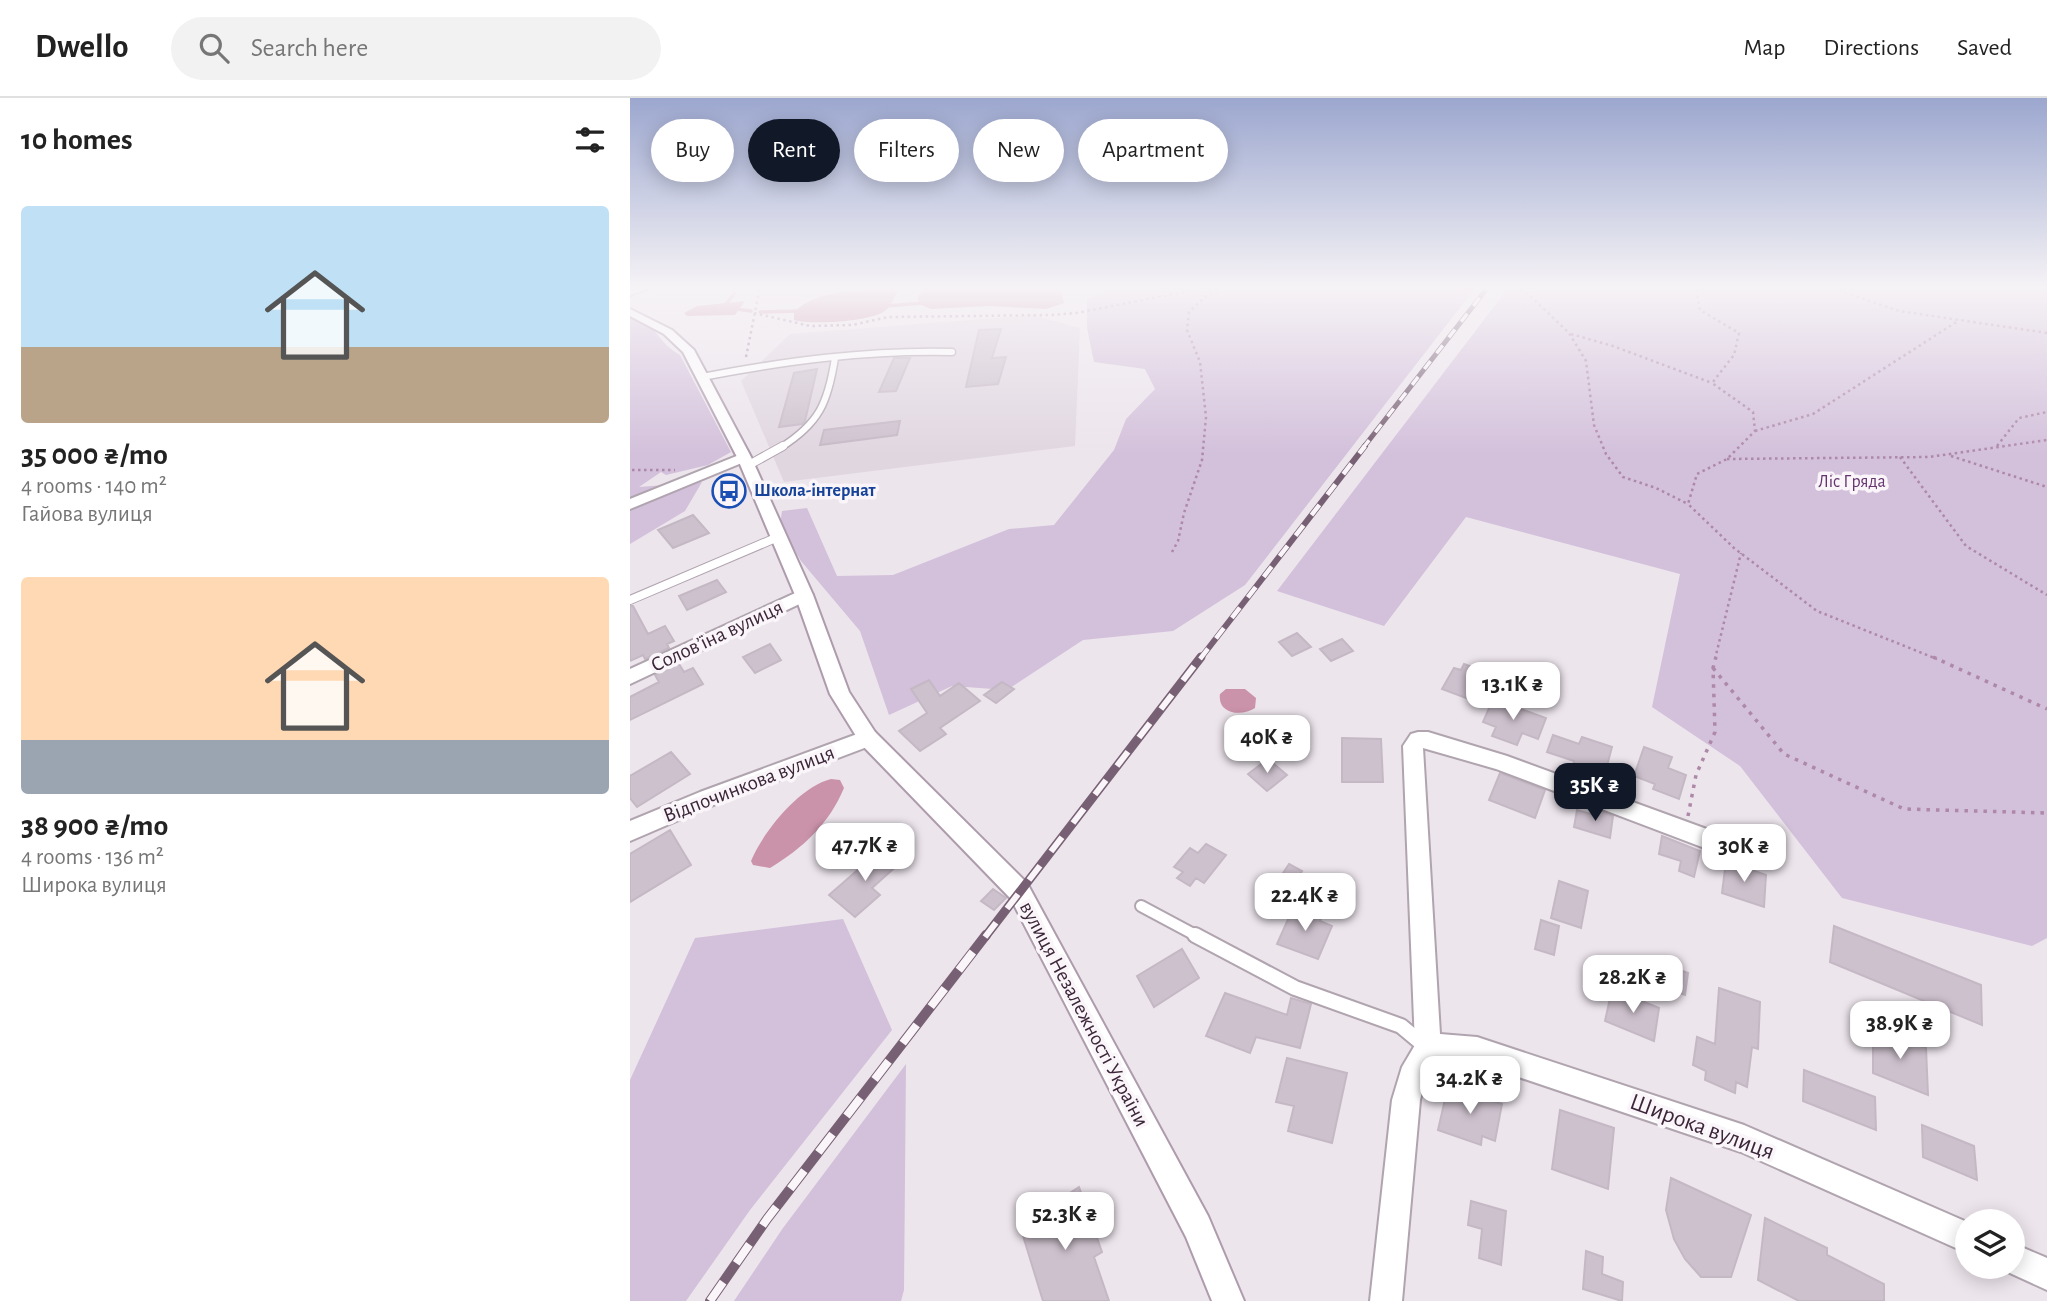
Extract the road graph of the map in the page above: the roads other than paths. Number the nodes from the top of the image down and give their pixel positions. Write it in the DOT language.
graph roads {
  1 [pos="680,343"];
  2 [pos="952,352"];
  3 [pos="835,358"];
  4 [pos="702,377"];
  5 [pos="746,462"];
  6 [pos="630,504"];
  7 [pos="778,537"];
  8 [pos="804,594"];
  9 [pos="630,600"];
  10 [pos="630,677"];
  11 [pos="868,737"];
  12 [pos="630,831"];
  13 [pos="1715,842"];
  14 [pos="1142,906"];
  15 [pos="1428,1049"];
  16 [pos="1955,1233"];
  17 [pos="2025,1264"];
  18 [pos="2047,1274"];
  19 [pos="1228,1301"];
  20 [pos="1386,1301"];
  1 -- 4 [label="main road, вулиця Незалежності України"];
  2 -- 3 [label="lane"];
  3 -- 4 [label="lane"];
  3 -- 5 [label="lane"];
  4 -- 5 [label="main road, вулиця Незалежності України"];
  5 -- 6 [label="street"];
  5 -- 7 [label="main road, вулиця Незалежності України"];
  7 -- 8 [label="main road, вулиця Незалежності України"];
  7 -- 9 [label="lane"];
  8 -- 10 [label="main road, Соловʼїна вулиця"];
  8 -- 11 [label="main road, вулиця Незалежності України"];
  11 -- 12 [label="main road, Відпочинкова вулиця"];
  11 -- 19 [label="main road, вулиця Незалежності України"];
  13 -- 15 [label="main road"];
  14 -- 15 [label="lane"];
  15 -- 16 [label="main road, Широка вулиця"];
  15 -- 20 [label="main road"];
  17 -- 18 [label="main road"];
}
